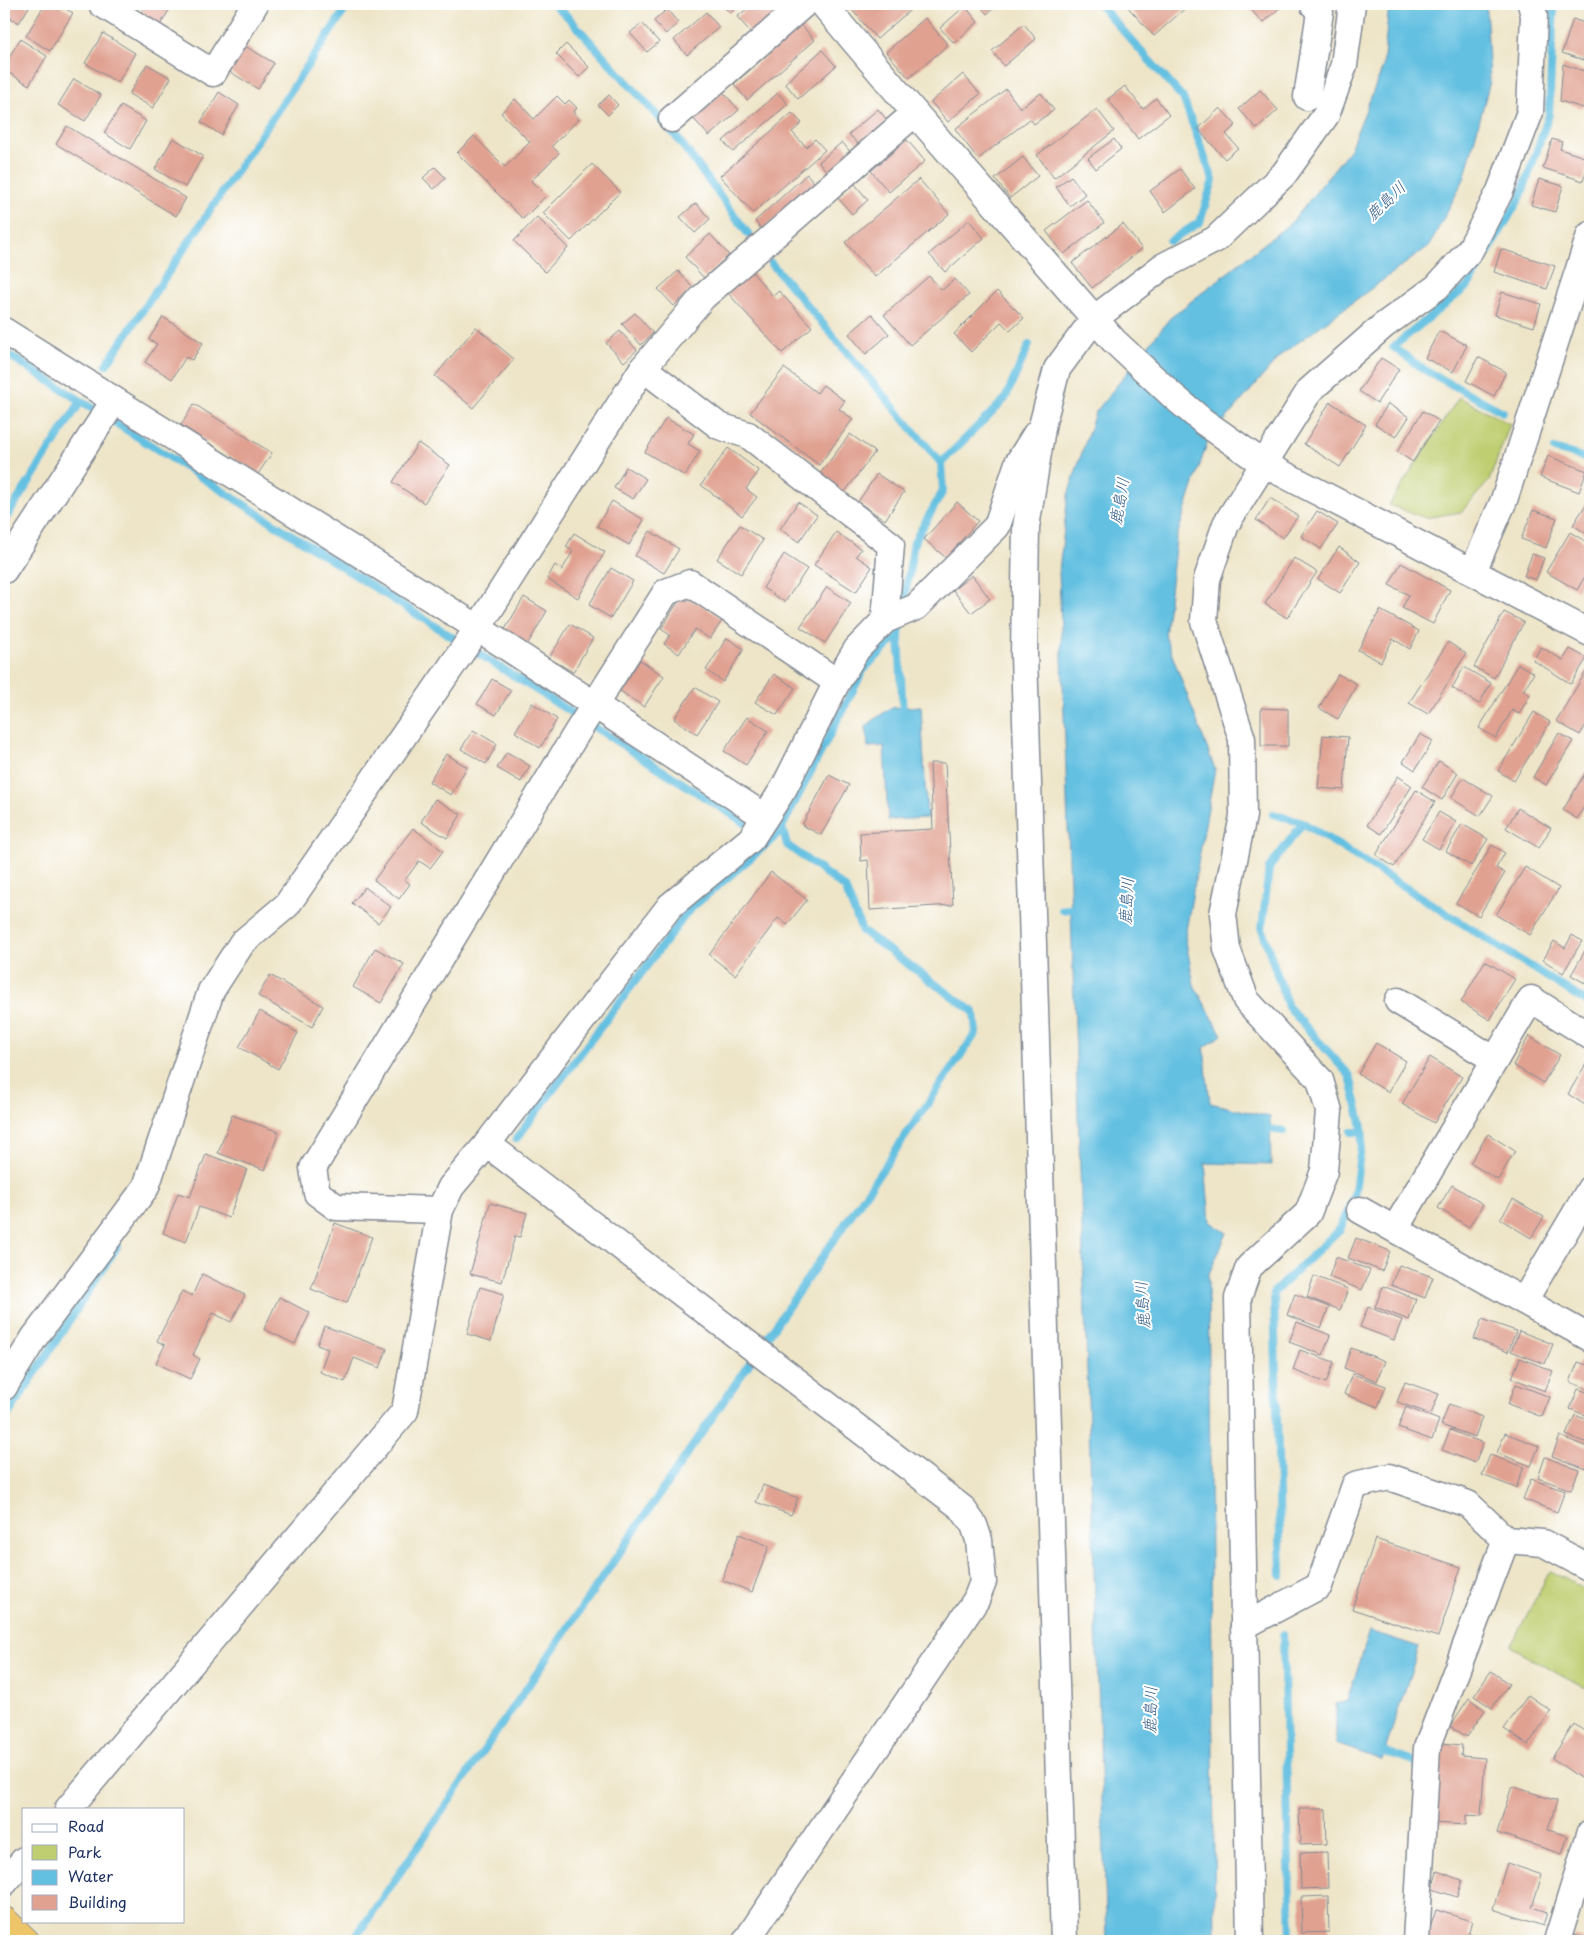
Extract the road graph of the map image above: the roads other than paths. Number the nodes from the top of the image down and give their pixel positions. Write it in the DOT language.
graph roads {
  1 [pos="102,4"];
  2 [pos="255,4"];
  3 [pos="804,4"];
  4 [pos="823,4"];
  5 [pos="1313,4"];
  6 [pos="1352,4"];
  7 [pos="1531,4"];
  8 [pos="1307,97"];
  9 [pos="915,114"];
  10 [pos="672,119"];
  11 [pos="1590,235"];
  12 [pos="1585,268"];
  13 [pos="1094,319"];
  14 [pos="4,331"];
  15 [pos="643,368"];
  16 [pos="114,401"];
  17 [pos="1043,422"];
  18 [pos="1264,464"];
  19 [pos="4,570"];
  20 [pos="1473,571"];
  21 [pos="885,620"];
  22 [pos="478,628"];
  23 [pos="1590,633"];
  24 [pos="837,682"];
  25 [pos="595,705"];
  26 [pos="765,817"];
  27 [pos="1398,1000"];
  28 [pos="1590,1036"];
  29 [pos="1495,1060"];
  30 [pos="487,1144"];
  31 [pos="1590,1189"];
  32 [pos="440,1210"];
  33 [pos="1360,1210"];
  34 [pos="1395,1229"];
  35 [pos="1524,1301"];
  36 [pos="1590,1338"];
  37 [pos="4,1387"];
  38 [pos="1506,1540"];
  39 [pos="1590,1568"];
  40 [pos="1244,1626"];
  41 [pos="69,1808"];
  42 [pos="1590,1834"];
  43 [pos="22,1862"];
  44 [pos="4,1883"];
  45 [pos="4,1921"];
  46 [pos="25,1941"];
  47 [pos="746,1941"];
  48 [pos="1064,1941"];
  49 [pos="1250,1941"];
  50 [pos="1416,1941"];
  51 [pos="1557,1941"];
  1 -- 2 [label="street"];
  3 -- 10 [label="street"];
  4 -- 9 [label="street"];
  5 -- 8 [label="street"];
  6 -- 13 [label="street"];
  7 -- 18 [label="street"];
  9 -- 13 [label="street"];
  9 -- 15 [label="street"];
  11 -- 12 [label="street"];
  12 -- 20 [label="street"];
  13 -- 17 [label="street"];
  13 -- 18 [label="street"];
  14 -- 16 [label="street"];
  15 -- 21 [label="street"];
  15 -- 22 [label="street"];
  16 -- 19 [label="street"];
  16 -- 22 [label="street"];
  17 -- 21 [label="street"];
  17 -- 48 [label="street"];
  18 -- 20 [label="street"];
  18 -- 40 [label="street"];
  20 -- 23 [label="street"];
  21 -- 24 [label="street"];
  22 -- 25 [label="street"];
  22 -- 37 [label="street"];
  24 -- 25 [label="street"];
  24 -- 26 [label="street"];
  25 -- 26 [label="street"];
  25 -- 32 [label="street"];
  26 -- 30 [label="street"];
  27 -- 29 [label="street"];
  28 -- 29 [label="street"];
  29 -- 34 [label="street"];
  30 -- 32 [label="street"];
  30 -- 47 [label="street"];
  31 -- 35 [label="street"];
  32 -- 41 [label="street"];
  33 -- 34 [label="street"];
  34 -- 35 [label="street"];
  35 -- 36 [label="street"];
  38 -- 39 [label="street"];
  38 -- 40 [label="street"];
  38 -- 50 [label="street"];
  40 -- 49 [label="street"];
  42 -- 51 [label="street"];
  43 -- 44 [label="street"];
  45 -- 46 [label="highway"];
}
